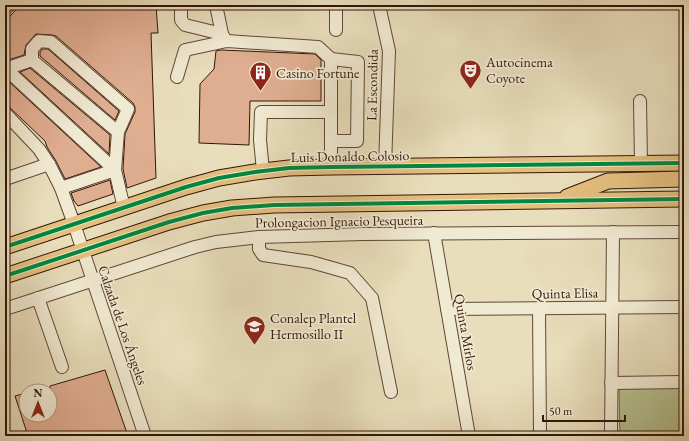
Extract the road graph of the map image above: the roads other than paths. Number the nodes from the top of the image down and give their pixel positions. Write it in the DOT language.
graph roads {
  1 [pos="9,5"];
  2 [pos="181,5"];
  3 [pos="216,5"];
  4 [pos="336,5"];
  5 [pos="379,5"];
  6 [pos="5,9"];
  7 [pos="336,30"];
  8 [pos="224,38"];
  9 [pos="331,59"];
  10 [pos="32,60"];
  11 [pos="5,69"];
  12 [pos="177,77"];
  13 [pos="640,101"];
  14 [pos="331,112"];
  15 [pos="5,113"];
  16 [pos="118,132"];
  17 [pos="331,141"];
  18 [pos="641,163"];
  19 [pos="684,163"];
  20 [pos="49,164"];
  21 [pos="385,166"];
  22 [pos="332,167"];
  23 [pos="115,170"];
  24 [pos="263,171"];
  25 [pos="5,179"];
  26 [pos="684,179"];
  27 [pos="61,188"];
  28 [pos="684,199"];
  29 [pos="558,200"];
  30 [pos="124,208"];
  31 [pos="74,224"];
  32 [pos="613,232"];
  33 [pos="684,232"];
  34 [pos="434,233"];
  35 [pos="259,237"];
  36 [pos="5,247"];
  37 [pos="82,250"];
  38 [pos="5,276"];
  39 [pos="92,280"];
  40 [pos="38,298"];
  41 [pos="612,307"];
  42 [pos="684,307"];
  43 [pos="539,308"];
  44 [pos="5,309"];
  45 [pos="447,309"];
  46 [pos="62,367"];
  47 [pos="684,382"];
  48 [pos="611,383"];
  49 [pos="391,392"];
  50 [pos="145,436"];
  51 [pos="469,436"];
  52 [pos="540,436"];
  53 [pos="611,436"];
  1 -- 6 [label="street"];
  2 -- 8 [label="street"];
  3 -- 8 [label="street"];
  4 -- 7 [label="street"];
  5 -- 21 [label="street, La Escondida"];
  8 -- 9 [label="street"];
  8 -- 12 [label="street"];
  9 -- 14 [label="street"];
  9 -- 17 [label="street"];
  10 -- 11 [label="street"];
  10 -- 16 [label="street"];
  10 -- 16 [label="street"];
  11 -- 23 [label="street"];
  13 -- 18 [label="street"];
  14 -- 17 [label="street"];
  14 -- 24 [label="street"];
  15 -- 20 [label="street, Calzada de Los Ángeles"];
  16 -- 23 [label="street"];
  17 -- 22 [label="street"];
  18 -- 19 [label="main road, Luis Donaldo Colosio"];
  18 -- 21 [label="main road, Luis Donaldo Colosio"];
  20 -- 25 [label="street"];
  20 -- 27 [label="street, Calzada de Los Ángeles"];
  21 -- 22 [label="main road, Luis Donaldo Colosio"];
  22 -- 24 [label="main road, Luis Donaldo Colosio"];
  23 -- 27 [label="street"];
  23 -- 30 [label="street"];
  24 -- 30 [label="main road, Luis Donaldo Colosio"];
  26 -- 29 [label="main road"];
  27 -- 31 [label="street, Calzada de Los Ángeles"];
  28 -- 29 [label="main road"];
  29 -- 37 [label="main road"];
  30 -- 31 [label="main road, Luis Donaldo Colosio"];
  31 -- 36 [label="main road, Luis Donaldo Colosio"];
  31 -- 37 [label="street, Calzada de Los Ángeles"];
  32 -- 33 [label="street, Prolongacion Ignacio Pesqueira"];
  32 -- 34 [label="street, Prolongacion Ignacio Pesqueira"];
  32 -- 41 [label="street"];
  34 -- 35 [label="street, Prolongacion Ignacio Pesqueira"];
  34 -- 45 [label="street, Quinta Mirlos"];
  35 -- 39 [label="street, Prolongacion Ignacio Pesqueira"];
  35 -- 49 [label="street"];
  37 -- 38 [label="main road"];
  37 -- 39 [label="street, Calzada de Los Ángeles"];
  39 -- 40 [label="street, Prolongacion Ignacio Pesqueira"];
  39 -- 50 [label="street, Calzada de Los Ángeles"];
  40 -- 44 [label="street, Prolongacion Ignacio Pesqueira"];
  40 -- 46 [label="street"];
  41 -- 42 [label="street, Quinta Elisa"];
  41 -- 43 [label="street, Quinta Elisa"];
  41 -- 48 [label="street"];
  43 -- 45 [label="street, Quinta Elisa"];
  43 -- 52 [label="street"];
  45 -- 51 [label="street, Quinta Mirlos"];
  47 -- 48 [label="street"];
  48 -- 53 [label="street"];
}
